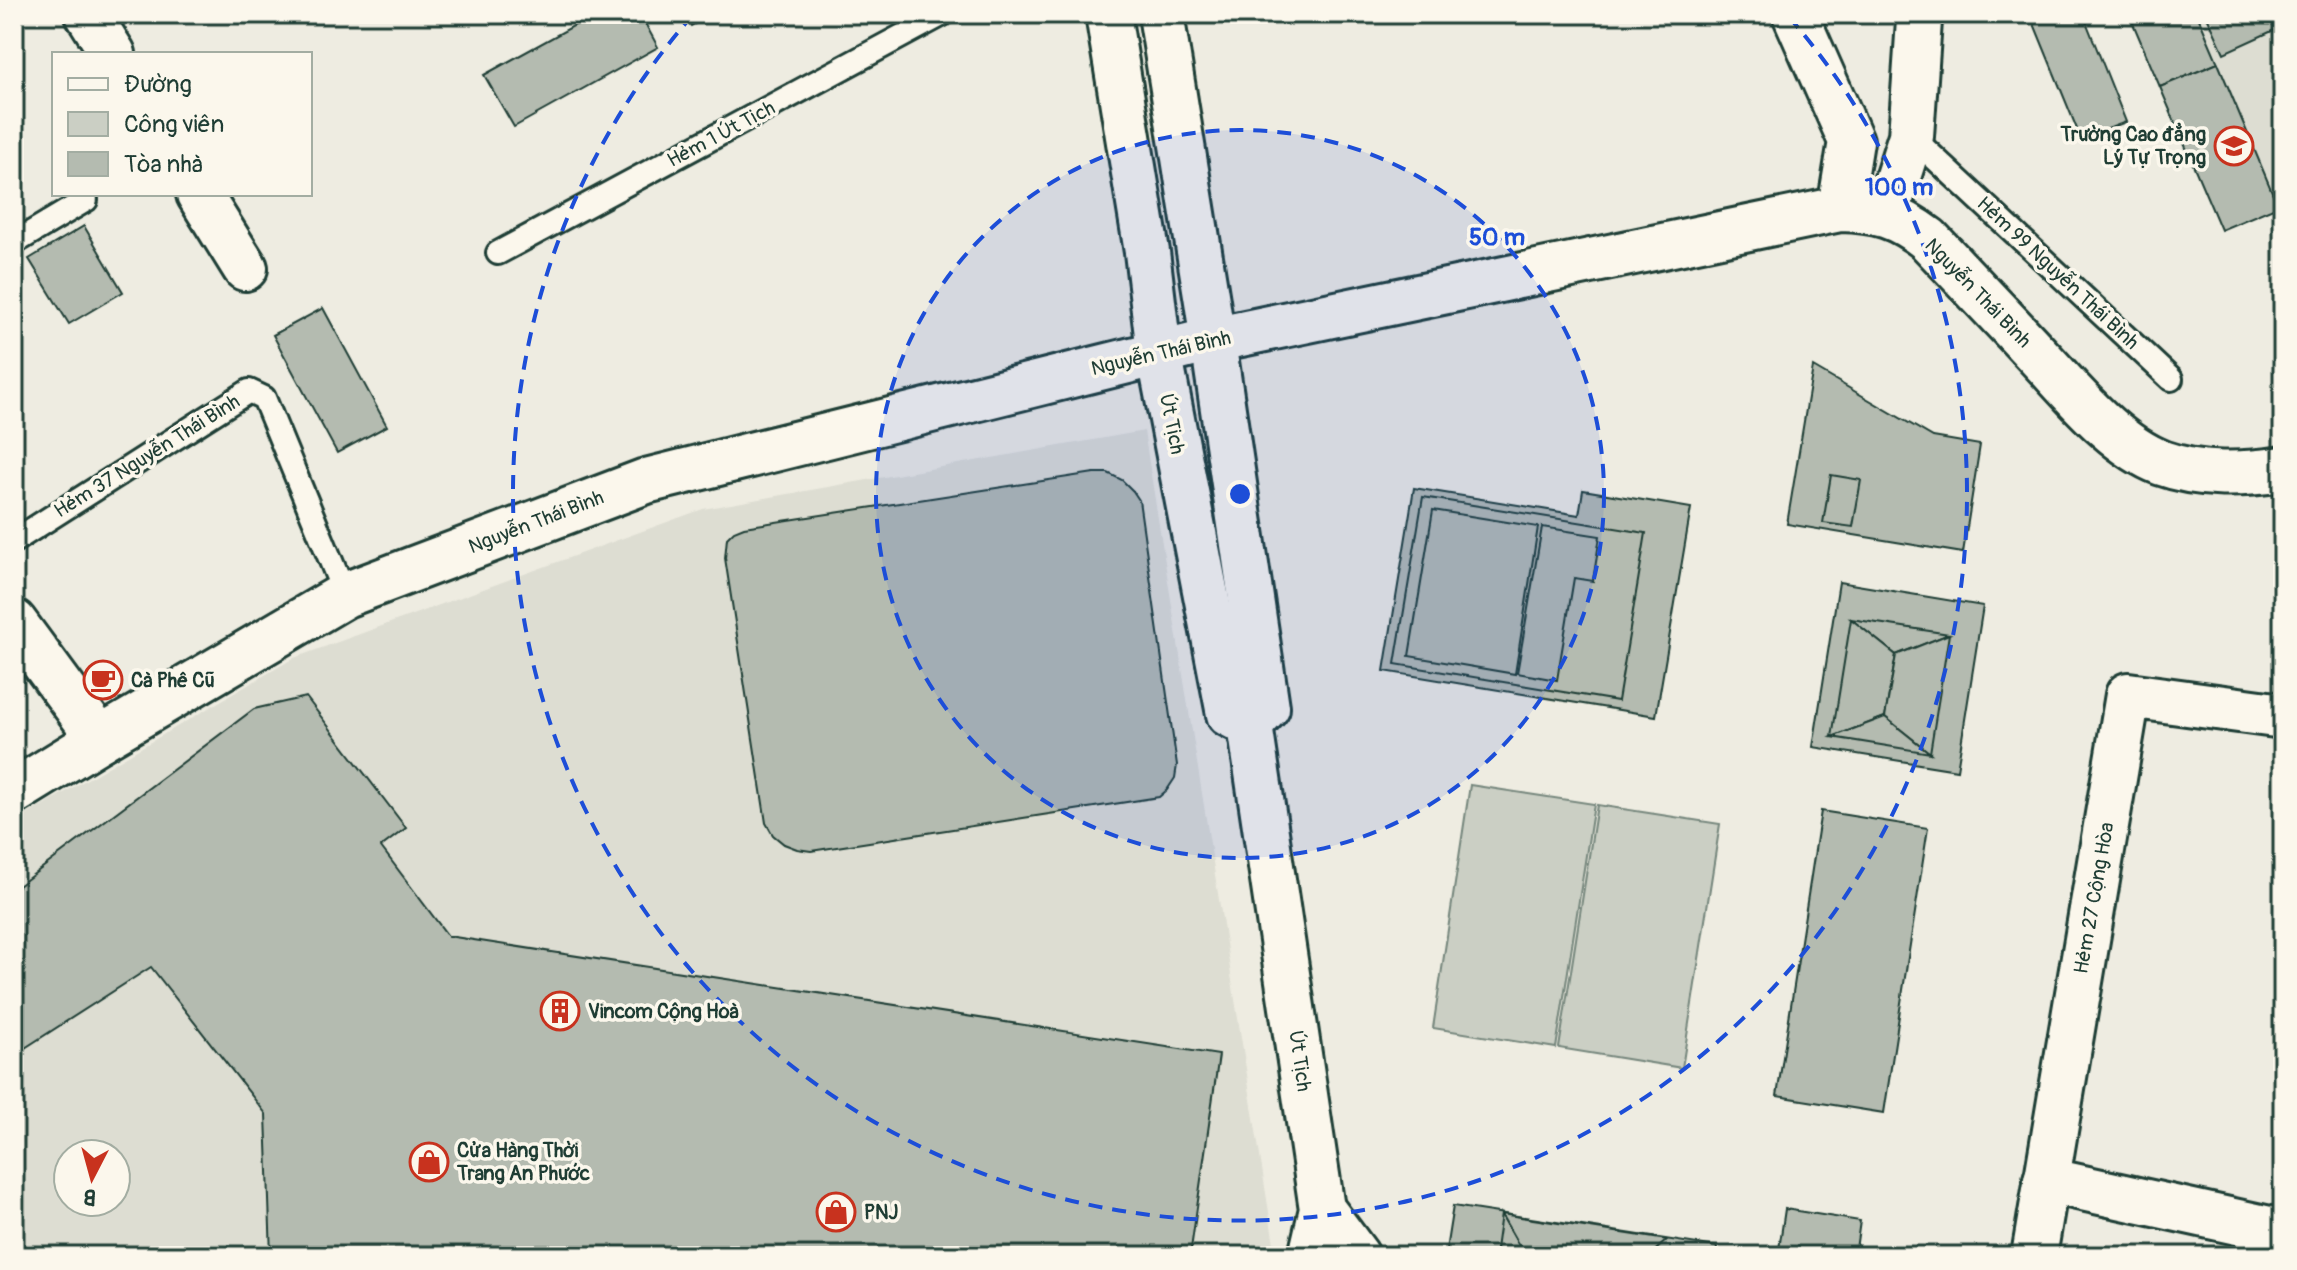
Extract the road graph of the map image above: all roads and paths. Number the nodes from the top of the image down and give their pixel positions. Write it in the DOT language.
graph roads {
  1 [pos="88,14"];
  2 [pos="943,14"];
  3 [pos="1108,14"];
  4 [pos="1161,14"];
  5 [pos="1795,14"];
  6 [pos="1918,14"];
  7 [pos="112,52"];
  8 [pos="1911,136"];
  9 [pos="200,196"];
  10 [pos="86,200"];
  11 [pos="1840,209"];
  12 [pos="1886,214"];
  13 [pos="14,243"];
  14 [pos="498,253"];
  15 [pos="245,268"];
  16 [pos="1212,340"];
  17 [pos="1159,352"];
  18 [pos="2171,379"];
  19 [pos="2283,469"];
  20 [pos="14,541"];
  21 [pos="345,595"];
  22 [pos="14,622"];
  23 [pos="2283,716"];
  24 [pos="1250,725"];
  25 [pos="100,739"];
  26 [pos="14,792"];
  27 [pos="2046,1180"];
  28 [pos="1322,1209"];
  29 [pos="2283,1232"];
  30 [pos="1311,1256"];
  31 [pos="1357,1256"];
  32 [pos="2034,1256"];
  1 -- 7 [label="street"];
  2 -- 14 [label="lane, Hẻm 1 Út Tịch"];
  3 -- 17 [label="street, Út Tịch"];
  4 -- 16 [label="street"];
  5 -- 11 [label="street"];
  6 -- 8 [label="street"];
  8 -- 12 [label="street"];
  8 -- 18 [label="lane, Hẻm 99 Nguyễn Thái Bình"];
  9 -- 15 [label="street"];
  10 -- 13 [label="lane"];
  11 -- 12 [label="street, Nguyễn Thái Bình"];
  11 -- 16 [label="street, Nguyễn Thái Bình"];
  12 -- 19 [label="street, Nguyễn Thái Bình"];
  16 -- 17 [label="street, Nguyễn Thái Bình"];
  16 -- 24 [label="street"];
  17 -- 21 [label="street, Nguyễn Thái Bình"];
  17 -- 24 [label="street, Út Tịch"];
  20 -- 21 [label="lane, Hẻm 37 Nguyễn Thái Bình"];
  21 -- 25 [label="street, Nguyễn Thái Bình"];
  22 -- 25 [label="street"];
  23 -- 27 [label="street, Hẻm 27 Cộng Hòa"];
  24 -- 28 [label="street, Út Tịch"];
  25 -- 26 [label="street, Nguyễn Thái Bình"];
  27 -- 29 [label="street"];
  27 -- 32 [label="street, Hẻm 27 Cộng Hòa"];
  28 -- 30 [label="street, Út Tịch"];
  28 -- 31 [label="street, Út Tịch"];
}
